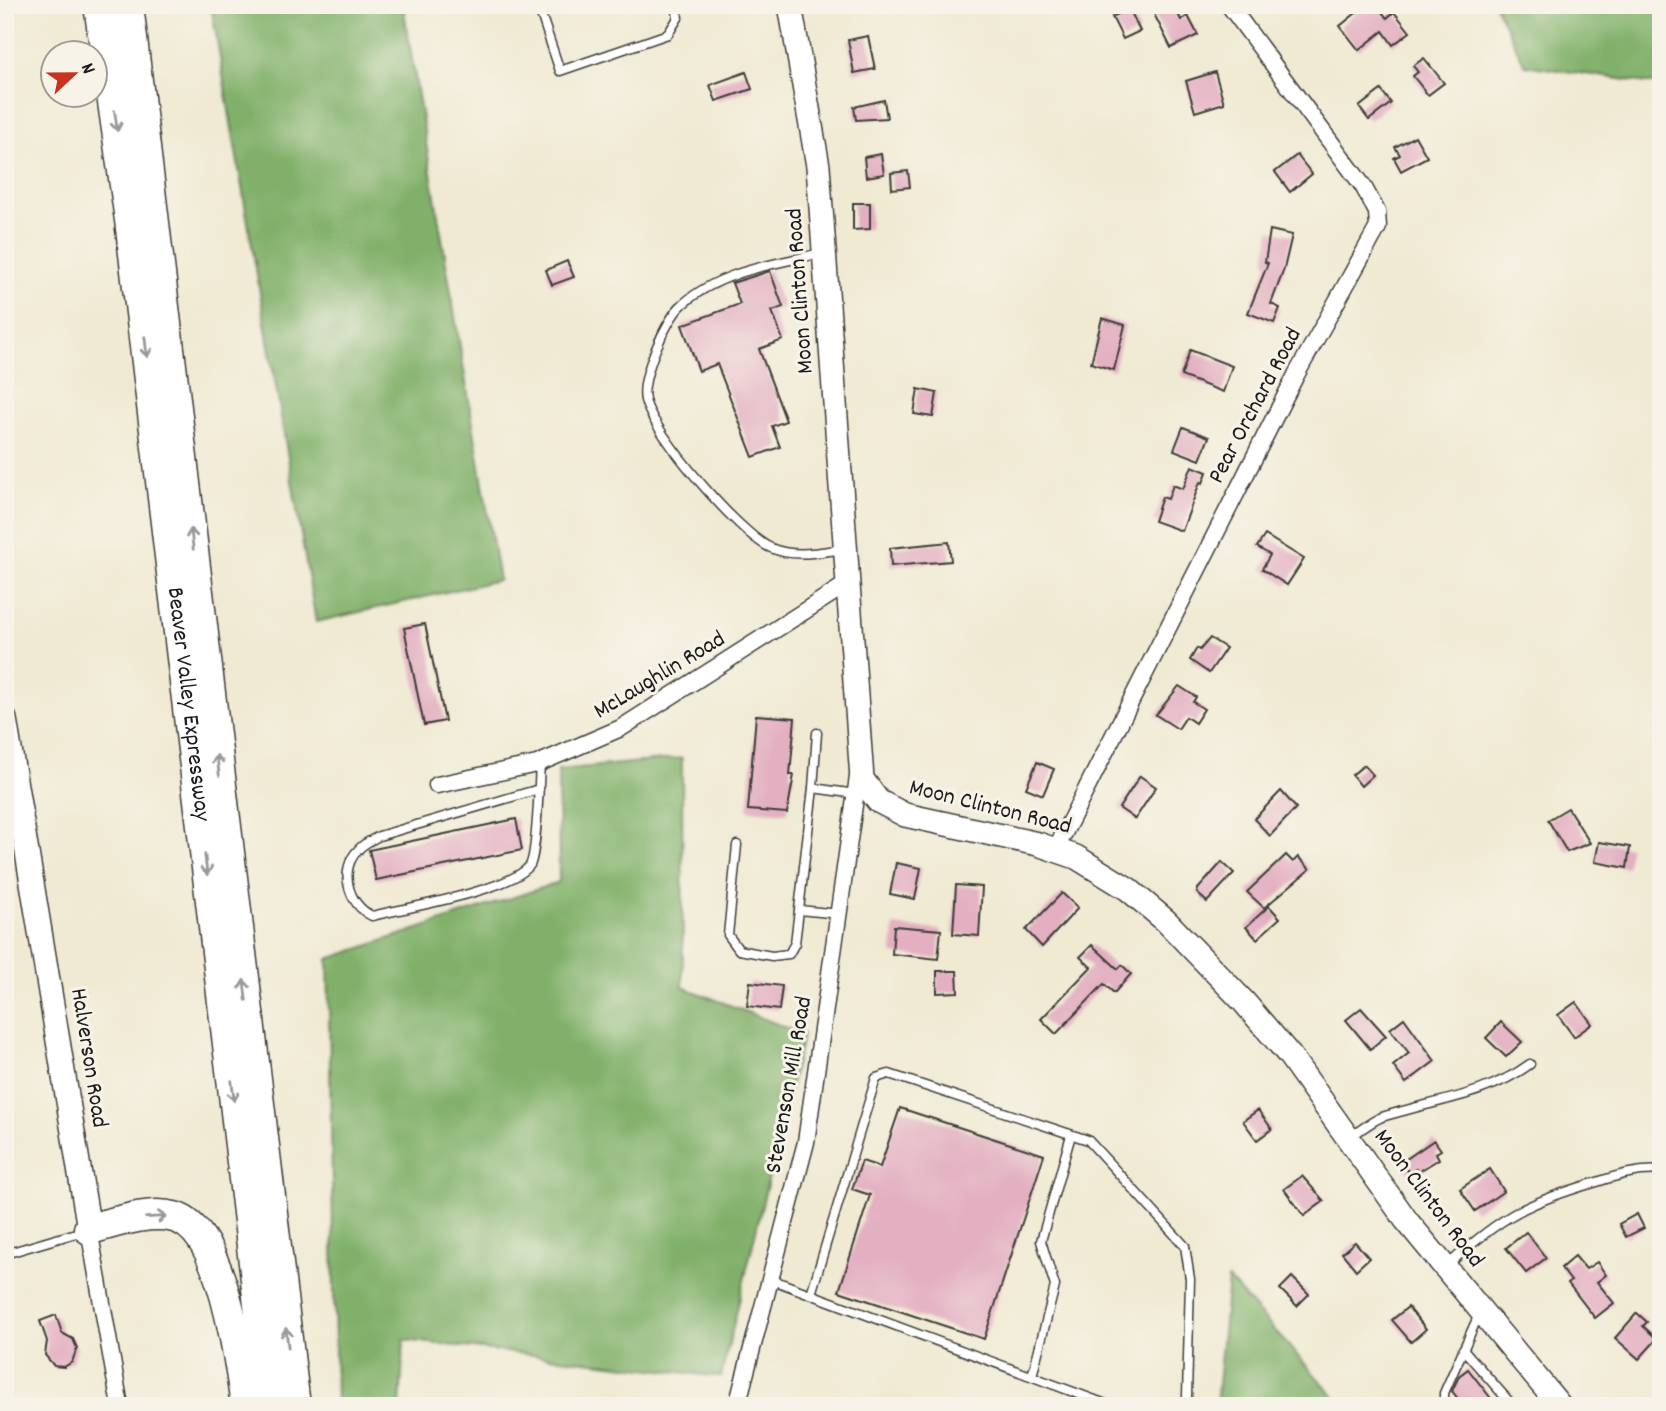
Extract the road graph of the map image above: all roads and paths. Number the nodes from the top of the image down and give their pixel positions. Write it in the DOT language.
graph roads {
  1 [pos="99,5"];
  2 [pos="128,5"];
  3 [pos="538,5"];
  4 [pos="676,5"];
  5 [pos="790,5"];
  6 [pos="1229,5"];
  7 [pos="824,252"];
  8 [pos="848,548"];
  9 [pos="850,582"];
  10 [pos="5,719"];
  11 [pos="817,733"];
  12 [pos="540,763"];
  13 [pos="859,768"];
  14 [pos="437,785"];
  15 [pos="813,788"];
  16 [pos="539,789"];
  17 [pos="856,794"];
  18 [pos="737,845"];
  19 [pos="1056,849"];
  20 [pos="799,910"];
  21 [pos="840,914"];
  22 [pos="1530,1064"];
  23 [pos="1071,1135"];
  24 [pos="1349,1138"];
  25 [pos="1661,1171"];
  26 [pos="89,1229"];
  27 [pos="5,1254"];
  28 [pos="1446,1267"];
  29 [pos="771,1279"];
  30 [pos="811,1294"];
  31 [pos="1481,1309"];
  32 [pos="1463,1349"];
  33 [pos="1032,1376"];
  34 [pos="120,1406"];
  35 [pos="246,1406"];
  36 [pos="271,1406"];
  37 [pos="295,1406"];
  38 [pos="737,1406"];
  39 [pos="1111,1406"];
  40 [pos="1184,1406"];
  41 [pos="1444,1406"];
  42 [pos="1513,1406"];
  43 [pos="1560,1406"];
  1 -- 36 [label="highway, Beaver Valley Expressway, one-way"];
  37 -- 2 [label="highway, Beaver Valley Expressway, one-way"];
  3 -- 4 [label="lane"];
  5 -- 7 [label="street, Moon Clinton Road"];
  6 -- 19 [label="street, Pear Orchard Road"];
  7 -- 8 [label="street, Moon Clinton Road"];
  7 -- 8 [label="lane"];
  8 -- 9 [label="street, Moon Clinton Road"];
  9 -- 12 [label="street, McLaughlin Road"];
  9 -- 13 [label="street, Moon Clinton Road"];
  10 -- 26 [label="street, Halverson Road"];
  11 -- 15 [label="lane"];
  12 -- 14 [label="street, McLaughlin Road"];
  12 -- 16 [label="lane"];
  13 -- 17 [label="street, Stevenson Mill Road"];
  13 -- 19 [label="street, Moon Clinton Road"];
  15 -- 17 [label="lane"];
  15 -- 20 [label="lane"];
  16 -- 16 [label="lane"];
  17 -- 21 [label="street, Stevenson Mill Road"];
  18 -- 20 [label="lane"];
  19 -- 24 [label="street, Moon Clinton Road"];
  20 -- 21 [label="lane"];
  21 -- 29 [label="street, Stevenson Mill Road"];
  22 -- 24 [label="lane"];
  23 -- 30 [label="lane"];
  23 -- 33 [label="lane"];
  23 -- 40 [label="lane"];
  24 -- 28 [label="street, Moon Clinton Road"];
  25 -- 28 [label="lane"];
  26 -- 27 [label="lane"];
  26 -- 34 [label="street, Halverson Road"];
  26 -- 35 [label="highway, one-way"];
  28 -- 31 [label="street, Moon Clinton Road"];
  29 -- 30 [label="lane"];
  29 -- 38 [label="street, Stevenson Mill Road"];
  30 -- 33 [label="lane"];
  31 -- 32 [label="lane"];
  31 -- 43 [label="street, Moon Clinton Road"];
  32 -- 41 [label="lane"];
  32 -- 42 [label="lane"];
  33 -- 39 [label="lane"];
}
